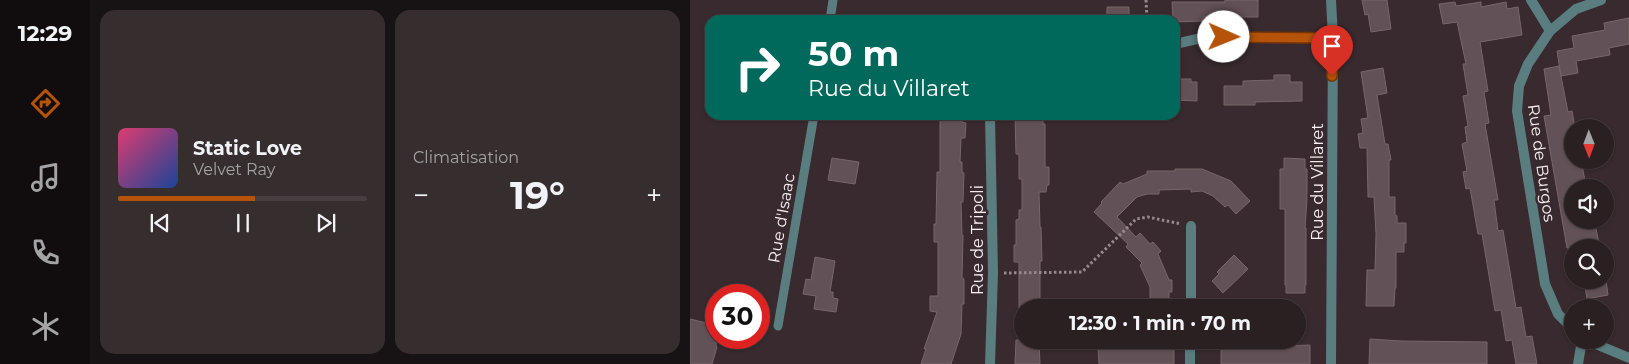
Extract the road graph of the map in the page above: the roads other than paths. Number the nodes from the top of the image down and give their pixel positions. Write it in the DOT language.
graph roads {
  1 [pos="833,0"];
  2 [pos="1331,0"];
  3 [pos="1531,0"];
  4 [pos="1601,0"];
  5 [pos="831,15"];
  6 [pos="1550,31"];
  7 [pos="1333,38"];
  8 [pos="1180,43"];
  9 [pos="813,120"];
  10 [pos="990,120"];
  11 [pos="1191,226"];
  12 [pos="1191,299"];
  13 [pos="1564,320"];
  14 [pos="778,326"];
  15 [pos="1190,349"];
  16 [pos="1580,349"];
  17 [pos="1608,349"];
  18 [pos="1629,358"];
  19 [pos="990,364"];
  20 [pos="1190,364"];
  21 [pos="1331,364"];
  22 [pos="1578,364"];
  1 -- 5 [label="lane"];
  2 -- 7 [label="street, Rue du Villaret"];
  3 -- 6 [label="street"];
  4 -- 6 [label="street, Rue de Burgos"];
  6 -- 13 [label="street, Rue de Burgos"];
  7 -- 8 [label="street"];
  7 -- 21 [label="street, Rue du Villaret"];
  9 -- 14 [label="lane, Rue d'Isaac"];
  10 -- 19 [label="street, Rue de Tripoli"];
  11 -- 12 [label="street"];
  15 -- 20 [label="street"];
  16 -- 22 [label="street"];
  17 -- 18 [label="street"];
}
